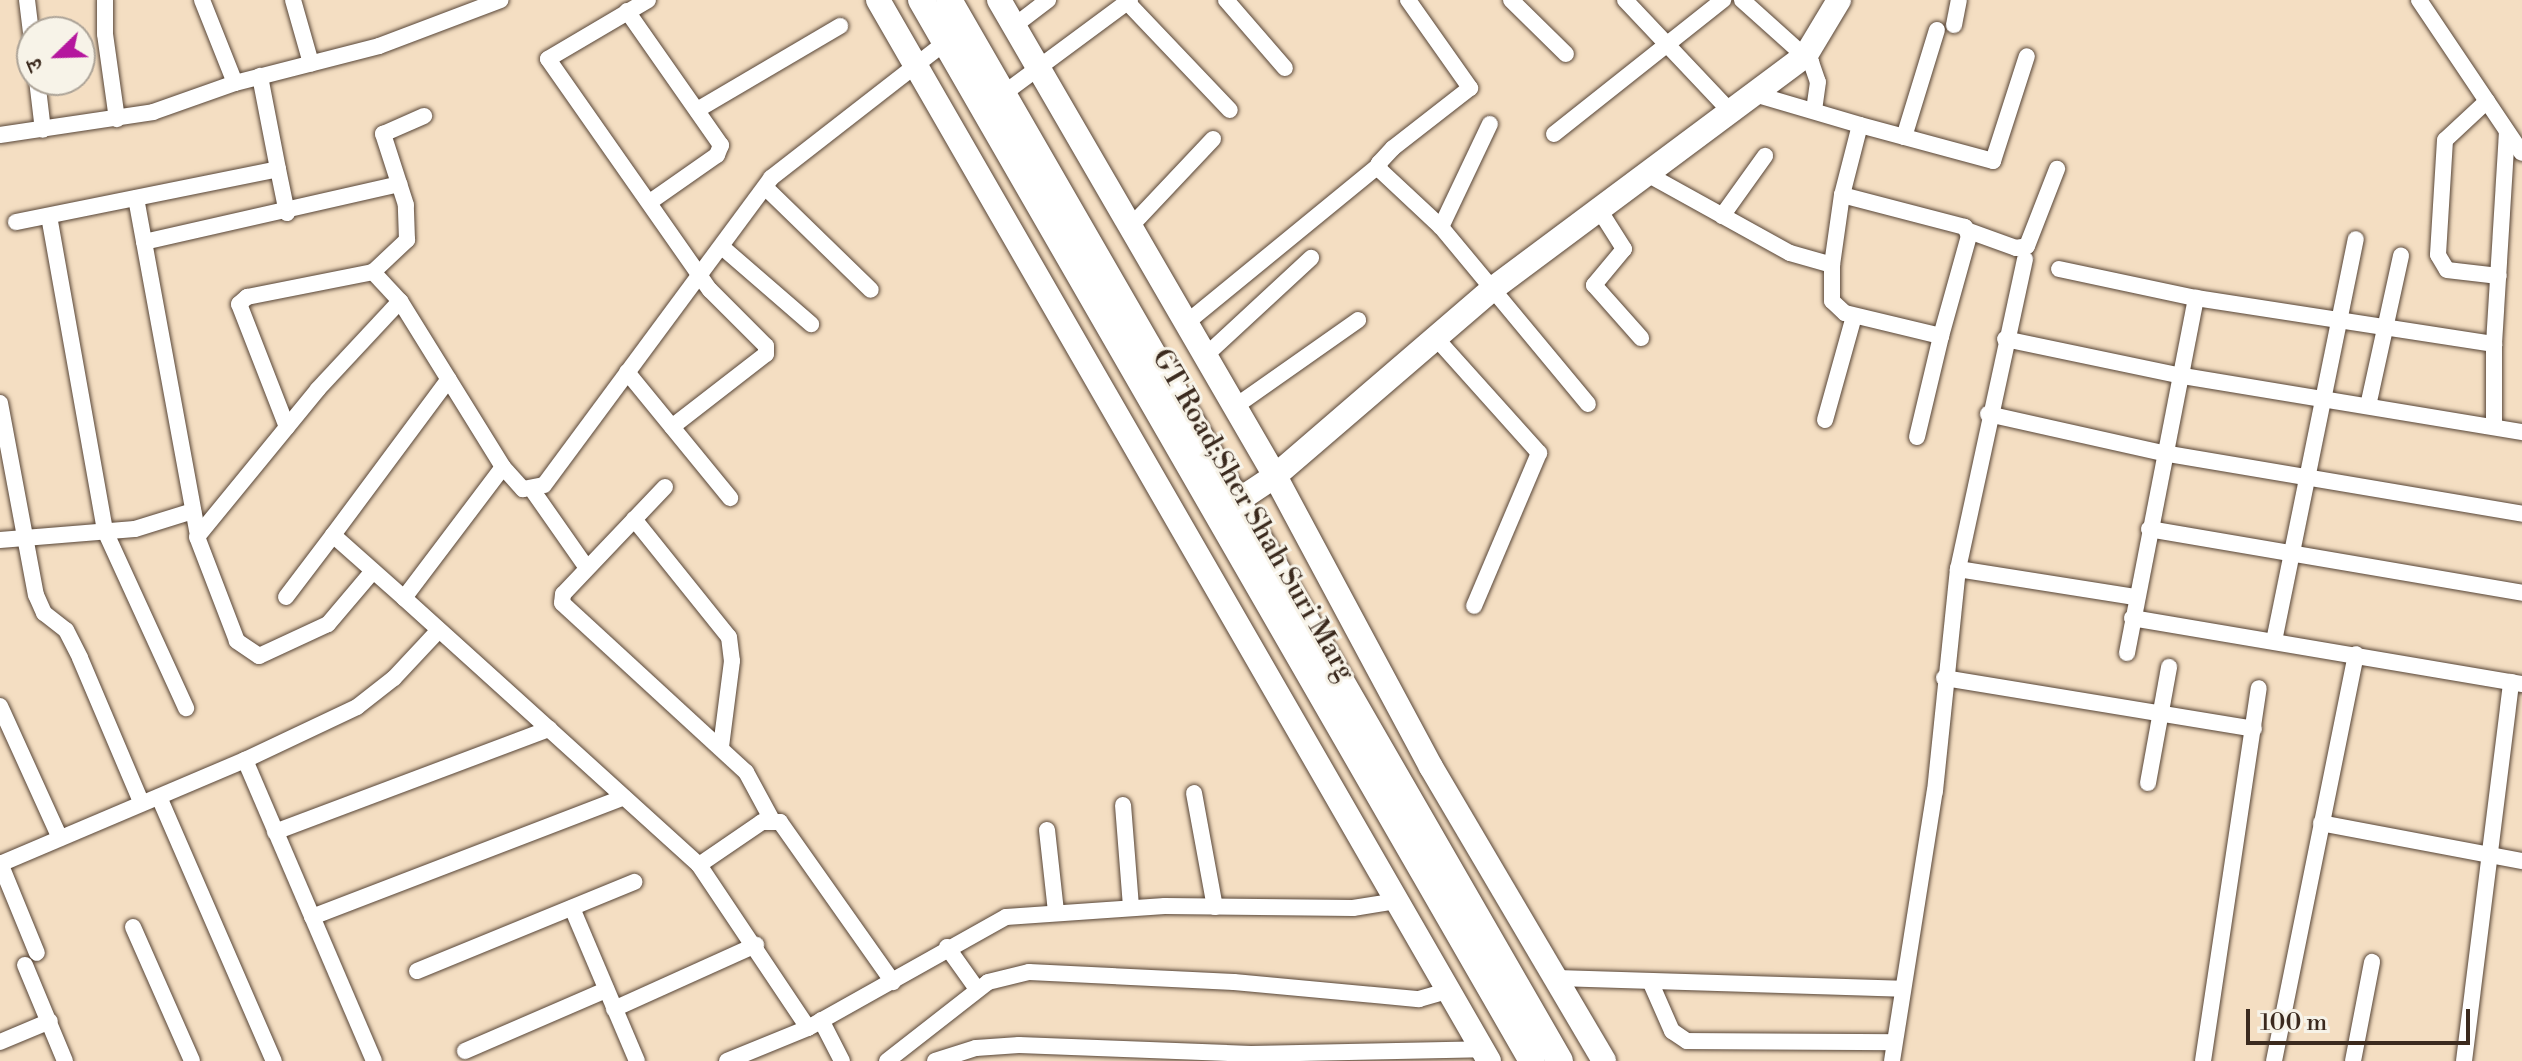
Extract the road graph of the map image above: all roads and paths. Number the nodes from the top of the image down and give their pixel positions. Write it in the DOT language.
graph roads {
  1 [pos="105,0"];
  2 [pos="202,0"];
  3 [pos="293,0"];
  4 [pos="501,0"];
  5 [pos="648,0"];
  6 [pos="878,0"];
  7 [pos="921,0"];
  8 [pos="949,0"];
  9 [pos="999,0"];
  10 [pos="1048,0"];
  11 [pos="1226,0"];
  12 [pos="1408,0"];
  13 [pos="1511,0"];
  14 [pos="1625,0"];
  15 [pos="1723,0"];
  16 [pos="1742,0"];
  17 [pos="1839,0"];
  18 [pos="1959,0"];
  19 [pos="2419,0"];
  20 [pos="1128,1"];
  21 [pos="627,11"];
  22 [pos="1954,25"];
  23 [pos="840,26"];
  24 [pos="1014,26"];
  25 [pos="1937,30"];
  26 [pos="946,42"];
  27 [pos="1670,44"];
  28 [pos="1566,54"];
  29 [pos="1806,55"];
  30 [pos="2027,56"];
  31 [pos="311,63"];
  32 [pos="915,65"];
  33 [pos="1038,66"];
  34 [pos="1285,68"];
  35 [pos="260,76"];
  36 [pos="235,83"];
  37 [pos="1003,94"];
  38 [pos="1755,94"];
  39 [pos="39,96"];
  40 [pos="2487,101"];
  41 [pos="1814,109"];
  42 [pos="697,110"];
  43 [pos="1230,110"];
  44 [pos="1731,112"];
  45 [pos="424,116"];
  46 [pos="117,119"];
  47 [pos="1490,124"];
  48 [pos="1860,125"];
  49 [pos="43,130"];
  50 [pos="2507,132"];
  51 [pos="1554,134"];
  52 [pos="0,135"];
  53 [pos="1904,137"];
  54 [pos="1213,139"];
  55 [pos="2522,153"];
  56 [pos="1765,156"];
  57 [pos="1378,166"];
  58 [pos="278,169"];
  59 [pos="2057,169"];
  60 [pos="1649,175"];
  61 [pos="399,184"];
  62 [pos="766,188"];
  63 [pos="1842,195"];
  64 [pos="136,198"];
  65 [pos="650,202"];
  66 [pos="1600,211"];
  67 [pos="287,213"];
  68 [pos="49,216"];
  69 [pos="1722,216"];
  70 [pos="16,222"];
  71 [pos="1130,227"];
  72 [pos="1441,227"];
  73 [pos="1969,231"];
  74 [pos="2356,239"];
  75 [pos="144,242"];
  76 [pos="722,247"];
  77 [pos="2401,256"];
  78 [pos="1311,258"];
  79 [pos="2025,259"];
  80 [pos="1832,265"];
  81 [pos="2059,269"];
  82 [pos="373,272"];
  83 [pos="701,274"];
  84 [pos="2499,276"];
  85 [pos="1495,287"];
  86 [pos="871,290"];
  87 [pos="2196,298"];
  88 [pos="400,301"];
  89 [pos="1854,316"];
  90 [pos="2339,319"];
  91 [pos="1358,320"];
  92 [pos="811,324"];
  93 [pos="1185,324"];
  94 [pos="2384,326"];
  95 [pos="1941,336"];
  96 [pos="1435,337"];
  97 [pos="1641,338"];
  98 [pos="2005,339"];
  99 [pos="2494,344"];
  100 [pos="1204,357"];
  101 [pos="627,372"];
  102 [pos="2177,375"];
  103 [pos="449,379"];
  104 [pos="2322,398"];
  105 [pos="0,403"];
  106 [pos="1588,404"];
  107 [pos="2368,406"];
  108 [pos="1233,408"];
  109 [pos="1988,414"];
  110 [pos="1825,420"];
  111 [pos="287,427"];
  112 [pos="672,427"];
  113 [pos="2494,427"];
  114 [pos="2522,432"];
  115 [pos="1917,437"];
  116 [pos="2163,453"];
  117 [pos="503,467"];
  118 [pos="1275,476"];
  119 [pos="2308,477"];
  120 [pos="665,487"];
  121 [pos="533,491"];
  122 [pos="730,498"];
  123 [pos="1226,508"];
  124 [pos="193,511"];
  125 [pos="2522,514"];
  126 [pos="634,519"];
  127 [pos="2149,529"];
  128 [pos="105,531"];
  129 [pos="197,532"];
  130 [pos="333,535"];
  131 [pos="25,536"];
  132 [pos="0,540"];
  133 [pos="2291,557"];
  134 [pos="587,568"];
  135 [pos="1958,569"];
  136 [pos="373,571"];
  137 [pos="2522,593"];
  138 [pos="286,597"];
  139 [pos="2135,597"];
  140 [pos="404,598"];
  141 [pos="1474,606"];
  142 [pos="2132,618"];
  143 [pos="438,631"];
  144 [pos="2274,641"];
  145 [pos="2127,653"];
  146 [pos="2356,654"];
  147 [pos="2169,667"];
  148 [pos="1944,678"];
  149 [pos="2517,683"];
  150 [pos="2259,688"];
  151 [pos="0,706"];
  152 [pos="186,708"];
  153 [pos="2159,714"];
  154 [pos="549,729"];
  155 [pos="2254,729"];
  156 [pos="721,747"];
  157 [pos="245,760"];
  158 [pos="2148,783"];
  159 [pos="1194,793"];
  160 [pos="159,797"];
  161 [pos="624,797"];
  162 [pos="141,802"];
  163 [pos="1123,805"];
  164 [pos="772,820"];
  165 [pos="2321,823"];
  166 [pos="1047,830"];
  167 [pos="275,832"];
  168 [pos="60,838"];
  169 [pos="2486,854"];
  170 [pos="2522,861"];
  171 [pos="0,864"];
  172 [pos="699,865"];
  173 [pos="634,882"];
  174 [pos="1397,901"];
  175 [pos="1131,907"];
  176 [pos="1215,907"];
  177 [pos="572,908"];
  178 [pos="1056,912"];
  179 [pos="312,917"];
  180 [pos="133,927"];
  181 [pos="756,945"];
  182 [pos="947,947"];
  183 [pos="2372,962"];
  184 [pos="417,971"];
  185 [pos="1557,978"];
  186 [pos="1650,981"];
  187 [pos="893,982"];
  188 [pos="977,989"];
  189 [pos="1902,989"];
  190 [pos="606,990"];
  191 [pos="1450,990"];
  192 [pos="614,1009"];
  193 [pos="50,1021"];
  194 [pos="815,1024"];
  195 [pos="0,1042"];
  196 [pos="1894,1042"];
  197 [pos="465,1051"];
  198 [pos="1486,1055"];
  199 [pos="1251,1057"];
  200 [pos="896,1058"];
  201 [pos="65,1061"];
  202 [pos="192,1061"];
  203 [pos="274,1061"];
  204 [pos="374,1061"];
  205 [pos="637,1061"];
  206 [pos="727,1061"];
  207 [pos="842,1061"];
  208 [pos="935,1061"];
  209 [pos="1532,1061"];
  210 [pos="1560,1061"];
  211 [pos="1604,1061"];
  212 [pos="1892,1061"];
  213 [pos="2203,1061"];
  214 [pos="2274,1061"];
  215 [pos="2353,1061"];
  216 [pos="2464,1061"];
  1 -- 46 [label="street"];
  2 -- 36 [label="street"];
  3 -- 31 [label="street"];
  4 -- 31 [label="street"];
  5 -- 21 [label="street"];
  6 -- 32 [label="main road"];
  7 -- 26 [label="main road, GT Road;Sher Shah Suri Marg"];
  8 -- 37 [label="main road, GT Road;Sher Shah Suri Marg"];
  9 -- 24 [label="main road"];
  10 -- 24 [label="street"];
  11 -- 34 [label="street"];
  12 -- 57 [label="street"];
  13 -- 28 [label="street"];
  14 -- 27 [label="street"];
  15 -- 27 [label="street"];
  16 -- 29 [label="street"];
  17 -- 29 [label="main road"];
  18 -- 22 [label="street"];
  19 -- 40 [label="street"];
  20 -- 33 [label="street"];
  20 -- 43 [label="street"];
  21 -- 42 [label="street"];
  21 -- 65 [label="street"];
  23 -- 42 [label="street"];
  24 -- 33 [label="main road"];
  25 -- 53 [label="street"];
  26 -- 32 [label="street"];
  26 -- 123 [label="main road, GT Road;Sher Shah Suri Marg"];
  27 -- 44 [label="street"];
  27 -- 51 [label="street"];
  29 -- 38 [label="main road"];
  29 -- 41 [label="street"];
  30 -- 53 [label="street"];
  31 -- 35 [label="street"];
  32 -- 62 [label="street"];
  32 -- 174 [label="main road"];
  33 -- 37 [label="street"];
  33 -- 71 [label="main road"];
  35 -- 36 [label="street"];
  35 -- 58 [label="street"];
  36 -- 46 [label="street"];
  37 -- 123 [label="main road, GT Road;Sher Shah Suri Marg"];
  38 -- 41 [label="street"];
  38 -- 44 [label="main road"];
  39 -- 49 [label="street"];
  40 -- 50 [label="street"];
  40 -- 84 [label="street"];
  41 -- 48 [label="street"];
  42 -- 65 [label="street"];
  44 -- 60 [label="main road"];
  45 -- 61 [label="street"];
  46 -- 49 [label="street"];
  47 -- 72 [label="street"];
  48 -- 53 [label="street"];
  48 -- 63 [label="street"];
  49 -- 52 [label="street"];
  50 -- 55 [label="street"];
  50 -- 84 [label="street"];
  54 -- 71 [label="street"];
  56 -- 69 [label="street"];
  57 -- 72 [label="street"];
  57 -- 93 [label="street"];
  58 -- 64 [label="street"];
  58 -- 67 [label="street"];
  59 -- 73 [label="street"];
  60 -- 66 [label="main road"];
  60 -- 69 [label="street"];
  61 -- 67 [label="street"];
  61 -- 82 [label="street"];
  62 -- 76 [label="street"];
  62 -- 86 [label="street"];
  63 -- 73 [label="street"];
  63 -- 80 [label="street"];
  64 -- 68 [label="street"];
  64 -- 75 [label="street"];
  65 -- 83 [label="street"];
  66 -- 85 [label="main road"];
  66 -- 97 [label="street"];
  67 -- 75 [label="street"];
  68 -- 70 [label="street"];
  68 -- 128 [label="street"];
  69 -- 80 [label="street"];
  71 -- 93 [label="main road"];
  72 -- 85 [label="street"];
  73 -- 95 [label="street"];
  74 -- 90 [label="street"];
  75 -- 124 [label="street"];
  76 -- 83 [label="street"];
  76 -- 92 [label="street"];
  77 -- 94 [label="street"];
  78 -- 100 [label="street"];
  79 -- 98 [label="street"];
  80 -- 89 [label="street"];
  81 -- 87 [label="street"];
  82 -- 88 [label="street"];
  82 -- 111 [label="street"];
  83 -- 101 [label="street"];
  83 -- 112 [label="street"];
  84 -- 99 [label="street"];
  85 -- 96 [label="main road"];
  85 -- 106 [label="street"];
  87 -- 90 [label="street"];
  87 -- 102 [label="street"];
  88 -- 103 [label="street"];
  88 -- 111 [label="street"];
  89 -- 95 [label="street"];
  89 -- 110 [label="street"];
  90 -- 94 [label="street"];
  90 -- 104 [label="street"];
  91 -- 108 [label="street"];
  93 -- 100 [label="main road"];
  94 -- 99 [label="street"];
  94 -- 107 [label="street"];
  95 -- 115 [label="street"];
  96 -- 118 [label="main road"];
  96 -- 141 [label="street"];
  98 -- 102 [label="street"];
  98 -- 109 [label="street"];
  99 -- 113 [label="street"];
  100 -- 108 [label="main road"];
  101 -- 112 [label="street"];
  101 -- 121 [label="street"];
  102 -- 104 [label="street"];
  102 -- 116 [label="street"];
  103 -- 117 [label="street"];
  103 -- 130 [label="street"];
  104 -- 107 [label="street"];
  104 -- 119 [label="street"];
  105 -- 131 [label="street"];
  107 -- 113 [label="street"];
  108 -- 118 [label="main road"];
  109 -- 116 [label="street"];
  109 -- 135 [label="street"];
  111 -- 129 [label="street"];
  112 -- 122 [label="street"];
  113 -- 114 [label="street"];
  116 -- 119 [label="street"];
  116 -- 127 [label="street"];
  117 -- 121 [label="street"];
  117 -- 140 [label="street"];
  118 -- 123 [label="main road"];
  118 -- 185 [label="main road"];
  119 -- 125 [label="street"];
  119 -- 133 [label="street"];
  120 -- 126 [label="street"];
  121 -- 134 [label="street"];
  123 -- 209 [label="main road, GT Road;Sher Shah Suri Marg"];
  123 -- 210 [label="main road, GT Road;Sher Shah Suri Marg"];
  124 -- 128 [label="street"];
  124 -- 129 [label="street"];
  126 -- 134 [label="street"];
  126 -- 156 [label="street"];
  127 -- 133 [label="street"];
  127 -- 139 [label="street"];
  128 -- 131 [label="street"];
  128 -- 152 [label="street"];
  129 -- 136 [label="street"];
  130 -- 136 [label="street"];
  130 -- 138 [label="street"];
  131 -- 132 [label="street"];
  131 -- 162 [label="street"];
  133 -- 137 [label="street"];
  133 -- 144 [label="street"];
  134 -- 156 [label="street"];
  135 -- 139 [label="street"];
  135 -- 148 [label="street"];
  136 -- 140 [label="street"];
  139 -- 142 [label="street"];
  140 -- 143 [label="street"];
  142 -- 144 [label="street"];
  142 -- 145 [label="street"];
  143 -- 154 [label="street"];
  143 -- 157 [label="street"];
  144 -- 146 [label="street"];
  146 -- 149 [label="street"];
  146 -- 165 [label="street"];
  147 -- 153 [label="street"];
  148 -- 153 [label="street"];
  148 -- 189 [label="street"];
  149 -- 169 [label="street"];
  150 -- 155 [label="street"];
  151 -- 168 [label="street"];
  153 -- 155 [label="street"];
  153 -- 158 [label="street"];
  154 -- 161 [label="street"];
  154 -- 167 [label="street"];
  155 -- 213 [label="street"];
  156 -- 164 [label="street"];
  157 -- 160 [label="street"];
  157 -- 167 [label="street"];
  159 -- 176 [label="street"];
  160 -- 162 [label="street"];
  160 -- 203 [label="street"];
  161 -- 172 [label="street"];
  161 -- 179 [label="street"];
  162 -- 168 [label="street"];
  163 -- 175 [label="street"];
  164 -- 172 [label="street"];
  164 -- 187 [label="street"];
  165 -- 169 [label="street"];
  165 -- 214 [label="street"];
  166 -- 178 [label="street"];
  167 -- 179 [label="street"];
  168 -- 171 [label="street"];
  169 -- 170 [label="street"];
  169 -- 216 [label="street"];
  171 -- 193 [label="street"];
  172 -- 181 [label="street"];
  173 -- 177 [label="street"];
  174 -- 176 [label="street"];
  174 -- 191 [label="main road"];
  175 -- 176 [label="street"];
  175 -- 178 [label="street"];
  177 -- 184 [label="street"];
  177 -- 190 [label="street"];
  178 -- 182 [label="street"];
  179 -- 204 [label="street"];
  180 -- 202 [label="street"];
  181 -- 192 [label="street"];
  181 -- 194 [label="street"];
  182 -- 187 [label="street"];
  182 -- 188 [label="street"];
  183 -- 215 [label="street"];
  185 -- 186 [label="street"];
  185 -- 211 [label="main road"];
  186 -- 189 [label="street"];
  186 -- 196 [label="street"];
  187 -- 194 [label="street"];
  188 -- 191 [label="street"];
  188 -- 200 [label="street"];
  189 -- 196 [label="street"];
  190 -- 192 [label="street"];
  190 -- 197 [label="street"];
  191 -- 198 [label="main road"];
  192 -- 205 [label="street"];
  193 -- 195 [label="street"];
  193 -- 201 [label="street"];
  194 -- 206 [label="street"];
  194 -- 207 [label="street"];
  196 -- 212 [label="street"];
  198 -- 199 [label="street"];
  199 -- 208 [label="street"];
}
